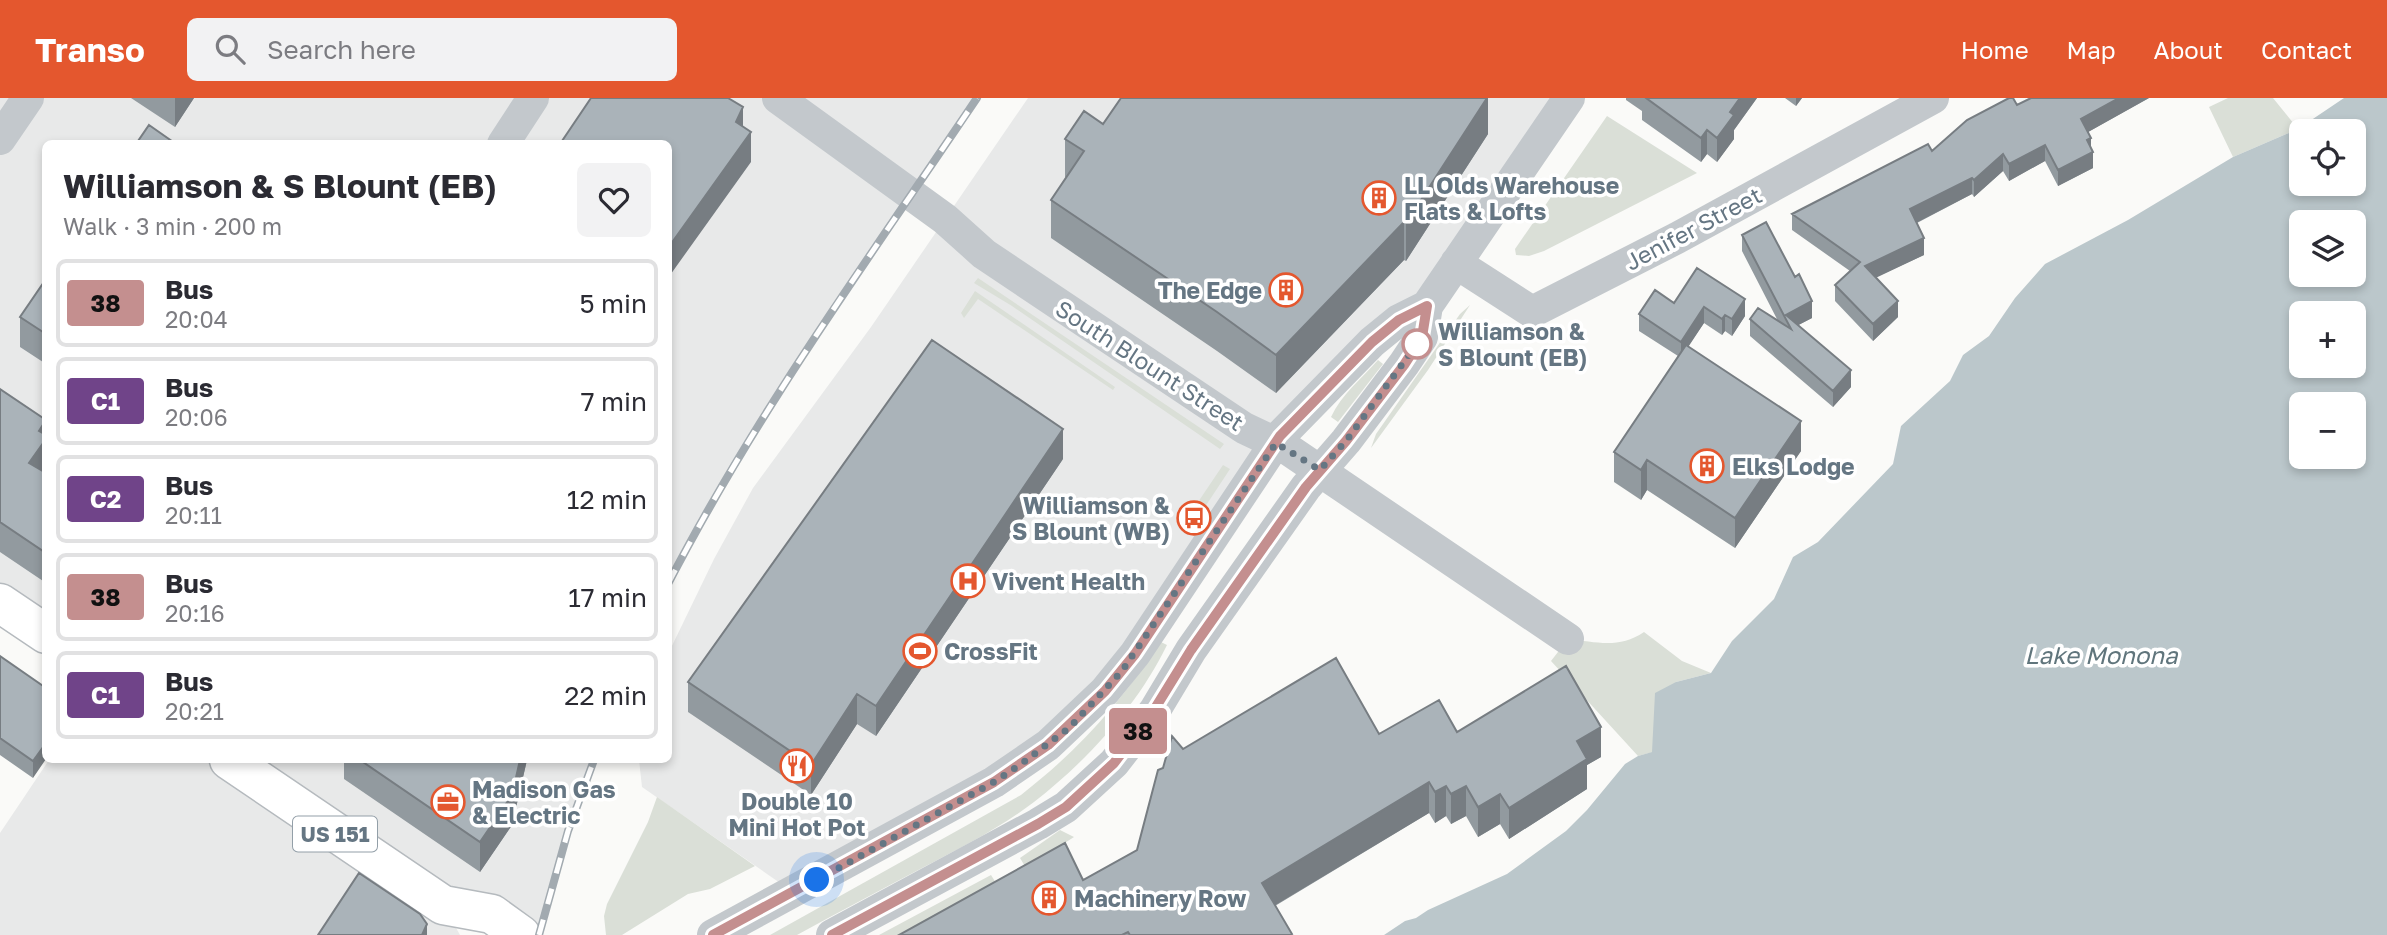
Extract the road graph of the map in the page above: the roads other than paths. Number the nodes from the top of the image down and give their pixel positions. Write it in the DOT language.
graph roads {
  1 [pos="28,98"];
  2 [pos="533,98"];
  3 [pos="778,98"];
  4 [pos="1569,98"];
  5 [pos="1933,98"];
  6 [pos="0,139"];
  7 [pos="506,140"];
  8 [pos="1456,263"];
  9 [pos="1427,306"];
  10 [pos="1276,443"];
  11 [pos="1320,470"];
  12 [pos="0,603"];
  13 [pos="42,631"];
  14 [pos="1569,639"];
  15 [pos="233,763"];
  16 [pos="450,920"];
  17 [pos="520,935"];
  18 [pos="713,935"];
  19 [pos="832,935"];
  1 -- 6 [label="street"];
  2 -- 7 [label="street"];
  3 -- 10 [label="street, South Blount Street"];
  4 -- 8 [label="street"];
  5 -- 8 [label="street, Jenifer Street"];
  8 -- 9 [label="street"];
  9 -- 10 [label="street"];
  9 -- 11 [label="street"];
  10 -- 11 [label="street, South Blount Street"];
  10 -- 18 [label="street"];
  11 -- 14 [label="street, South Blount Street"];
  11 -- 19 [label="street"];
  12 -- 13 [label="main road"];
  15 -- 16 [label="main road, US 151"];
  16 -- 17 [label="main road, US 151"];
}
